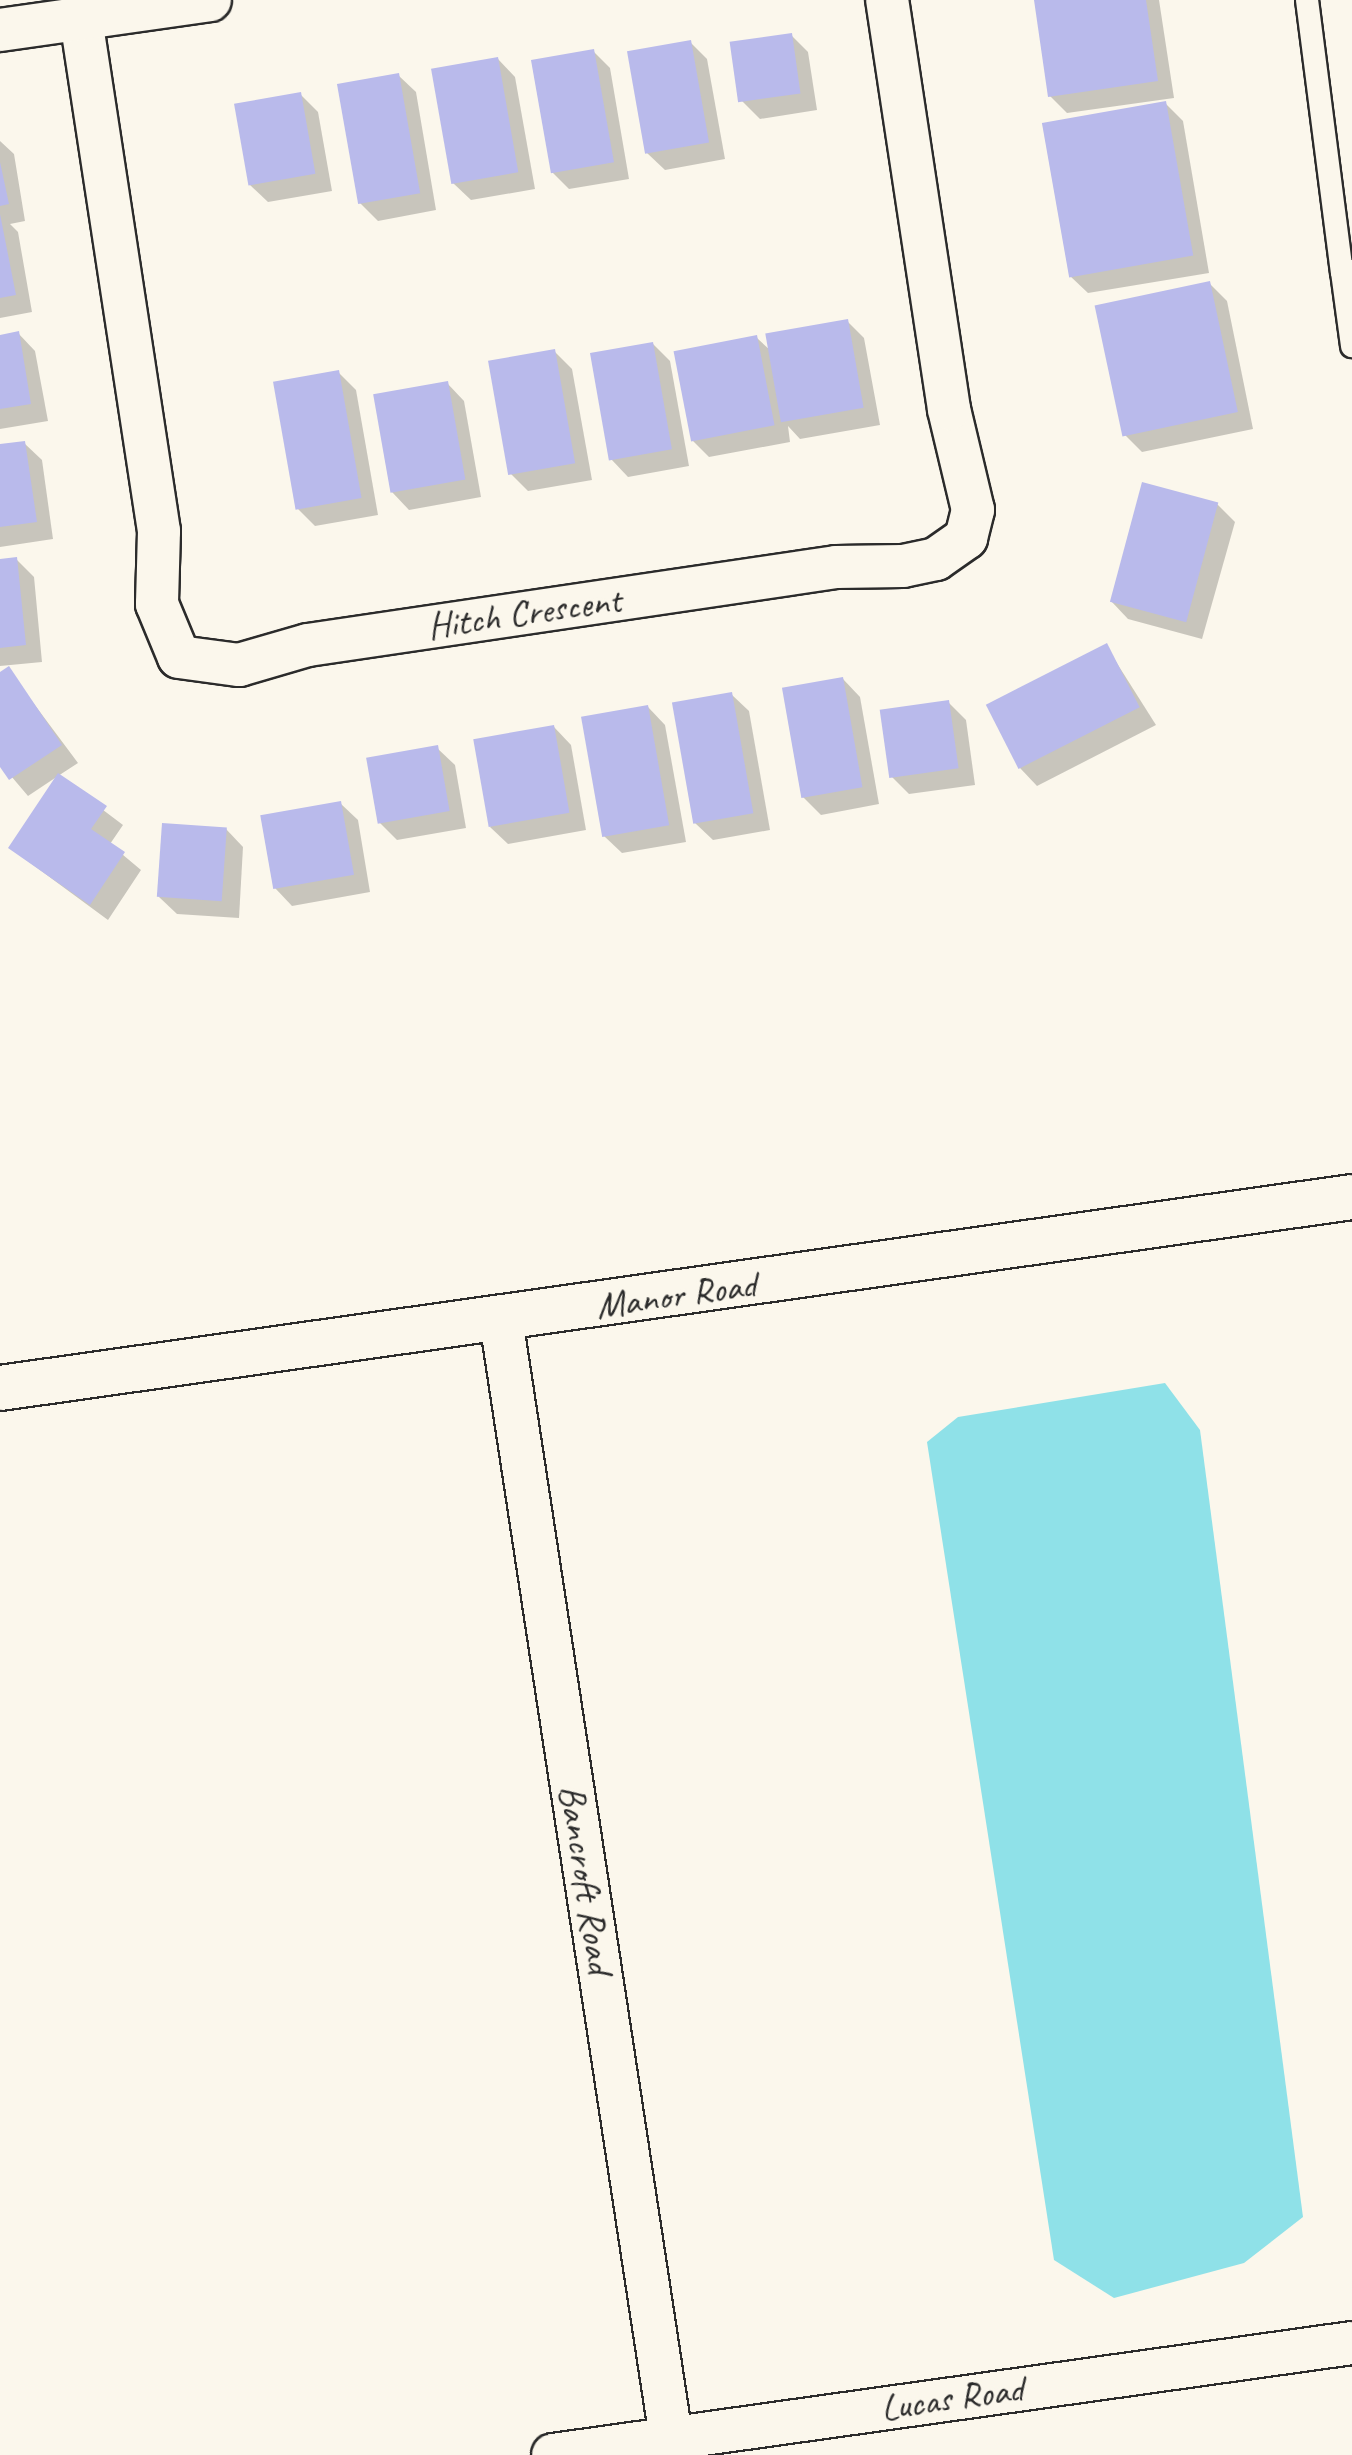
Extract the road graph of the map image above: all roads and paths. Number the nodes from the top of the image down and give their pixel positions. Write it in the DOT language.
graph roads {
  1 [pos="210,0"];
  2 [pos="887,0"];
  3 [pos="1307,0"];
  4 [pos="81,19"];
  5 [pos="0,30"];
  6 [pos="1347,272"];
  7 [pos="1352,346"];
  8 [pos="1352,1197"];
  9 [pos="501,1320"];
  10 [pos="0,1388"];
  11 [pos="1352,2343"];
  12 [pos="671,2437"];
  13 [pos="553,2455"];
  1 -- 4 [label="street"];
  2 -- 4 [label="street, Hitch Crescent"];
  3 -- 6 [label="lane"];
  4 -- 5 [label="street"];
  6 -- 7 [label="lane"];
  8 -- 9 [label="street, Manor Road"];
  9 -- 10 [label="street, Manor Road"];
  9 -- 12 [label="street, Bancroft Road"];
  11 -- 12 [label="street, Lucas Road"];
  12 -- 13 [label="street, Lucas Road"];
}
